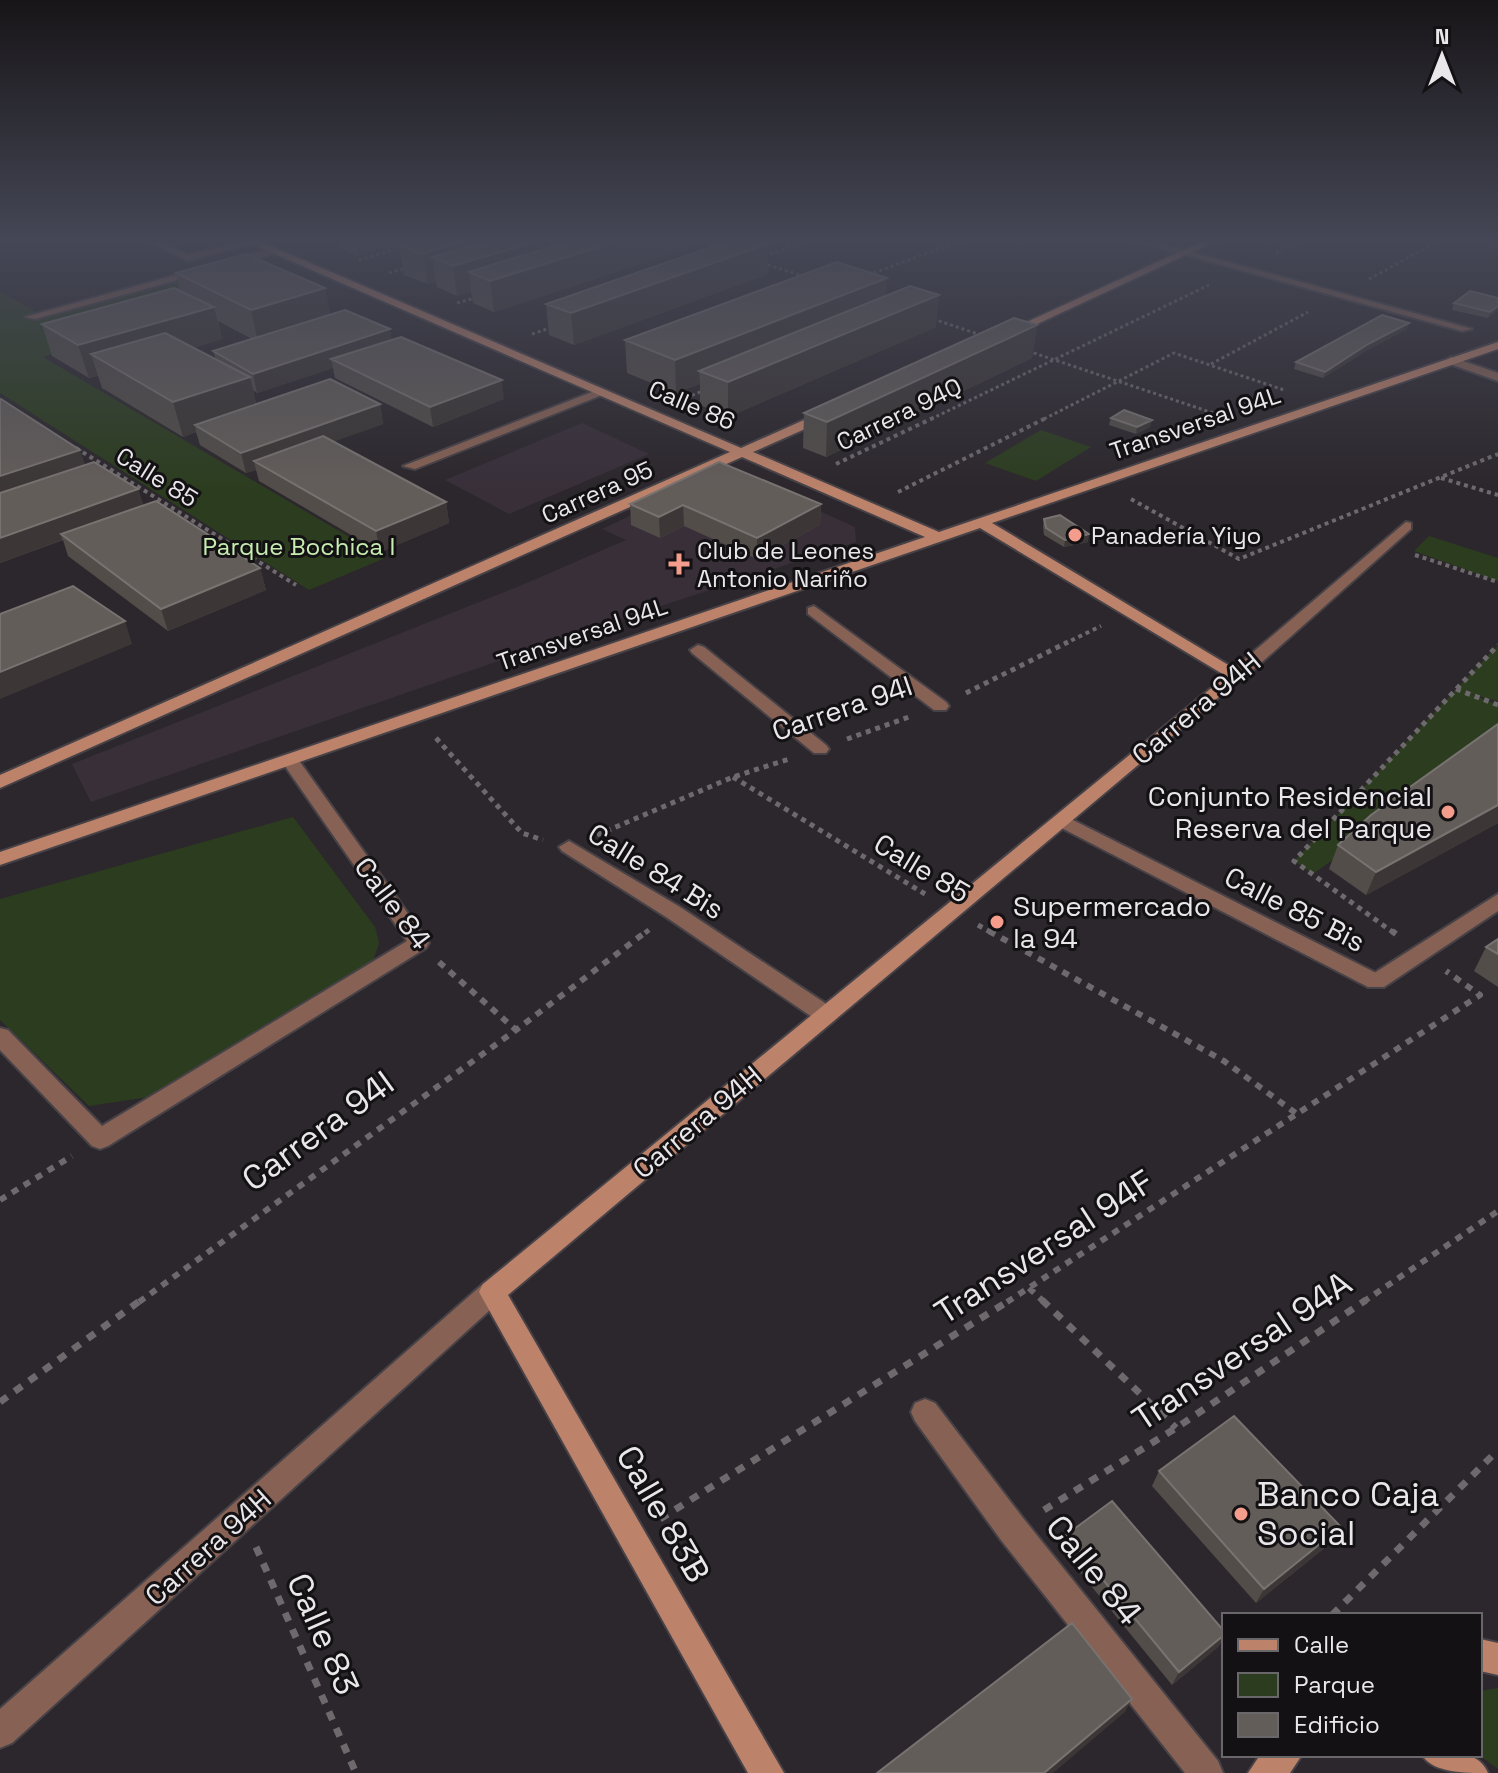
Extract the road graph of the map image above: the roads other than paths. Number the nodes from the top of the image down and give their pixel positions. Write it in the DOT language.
graph roads {
  1 [pos="441,324"];
  2 [pos="1029,324"];
  3 [pos="1446,324"];
  4 [pos="1466,329"];
  5 [pos="995,339"];
  6 [pos="1498,345"];
  7 [pos="1451,361"];
  8 [pos="1498,377"];
  9 [pos="601,393"];
  10 [pos="840,409"];
  11 [pos="743,453"];
  12 [pos="410,466"];
  13 [pos="980,522"];
  14 [pos="1406,526"];
  15 [pos="938,537"];
  16 [pos="814,611"];
  17 [pos="698,650"];
  18 [pos="1237,675"];
  19 [pos="940,706"];
  20 [pos="820,749"];
  21 [pos="289,759"];
  22 [pos="0,782"];
  23 [pos="1061,820"];
  24 [pos="569,847"];
  25 [pos="0,859"];
  26 [pos="1498,901"];
  27 [pos="826,1015"];
  28 [pos="0,1036"];
  29 [pos="492,1292"];
  30 [pos="925,1412"];
  31 [pos="0,1731"];
  32 [pos="1283,1757"];
  33 [pos="1443,1757"];
  34 [pos="767,1773"];
  35 [pos="1206,1773"];
  36 [pos="1265,1773"];
  37 [pos="1471,1773"];
  1 -- 9 [label="street, Calle 86"];
  2 -- 5 [label="street"];
  3 -- 4 [label="street"];
  6 -- 7 [label="street, Transversal 94L"];
  7 -- 8 [label="street"];
  7 -- 13 [label="street, Transversal 94L"];
  9 -- 11 [label="street, Calle 86"];
  9 -- 12 [label="street"];
  10 -- 11 [label="street, Carrera 95"];
  11 -- 15 [label="street, Calle 86"];
  11 -- 22 [label="street, Carrera 95"];
  13 -- 15 [label="street, Transversal 94L"];
  13 -- 18 [label="street"];
  14 -- 18 [label="street, Carrera 94H"];
  15 -- 21 [label="street, Transversal 94L"];
  16 -- 19 [label="street"];
  17 -- 20 [label="street"];
  18 -- 23 [label="street, Carrera 94H"];
  21 -- 25 [label="street, Transversal 94L"];
  21 -- 28 [label="street, Calle 84"];
  23 -- 26 [label="street, Calle 85 Bis"];
  23 -- 27 [label="street, Carrera 94H"];
  24 -- 27 [label="street, Calle 84 Bis"];
  27 -- 29 [label="street, Carrera 94H"];
  29 -- 31 [label="street, Carrera 94H"];
  29 -- 34 [label="street, Calle 83B"];
  30 -- 35 [label="street, Calle 84"];
  32 -- 36 [label="street"];
  33 -- 37 [label="street"];
}
